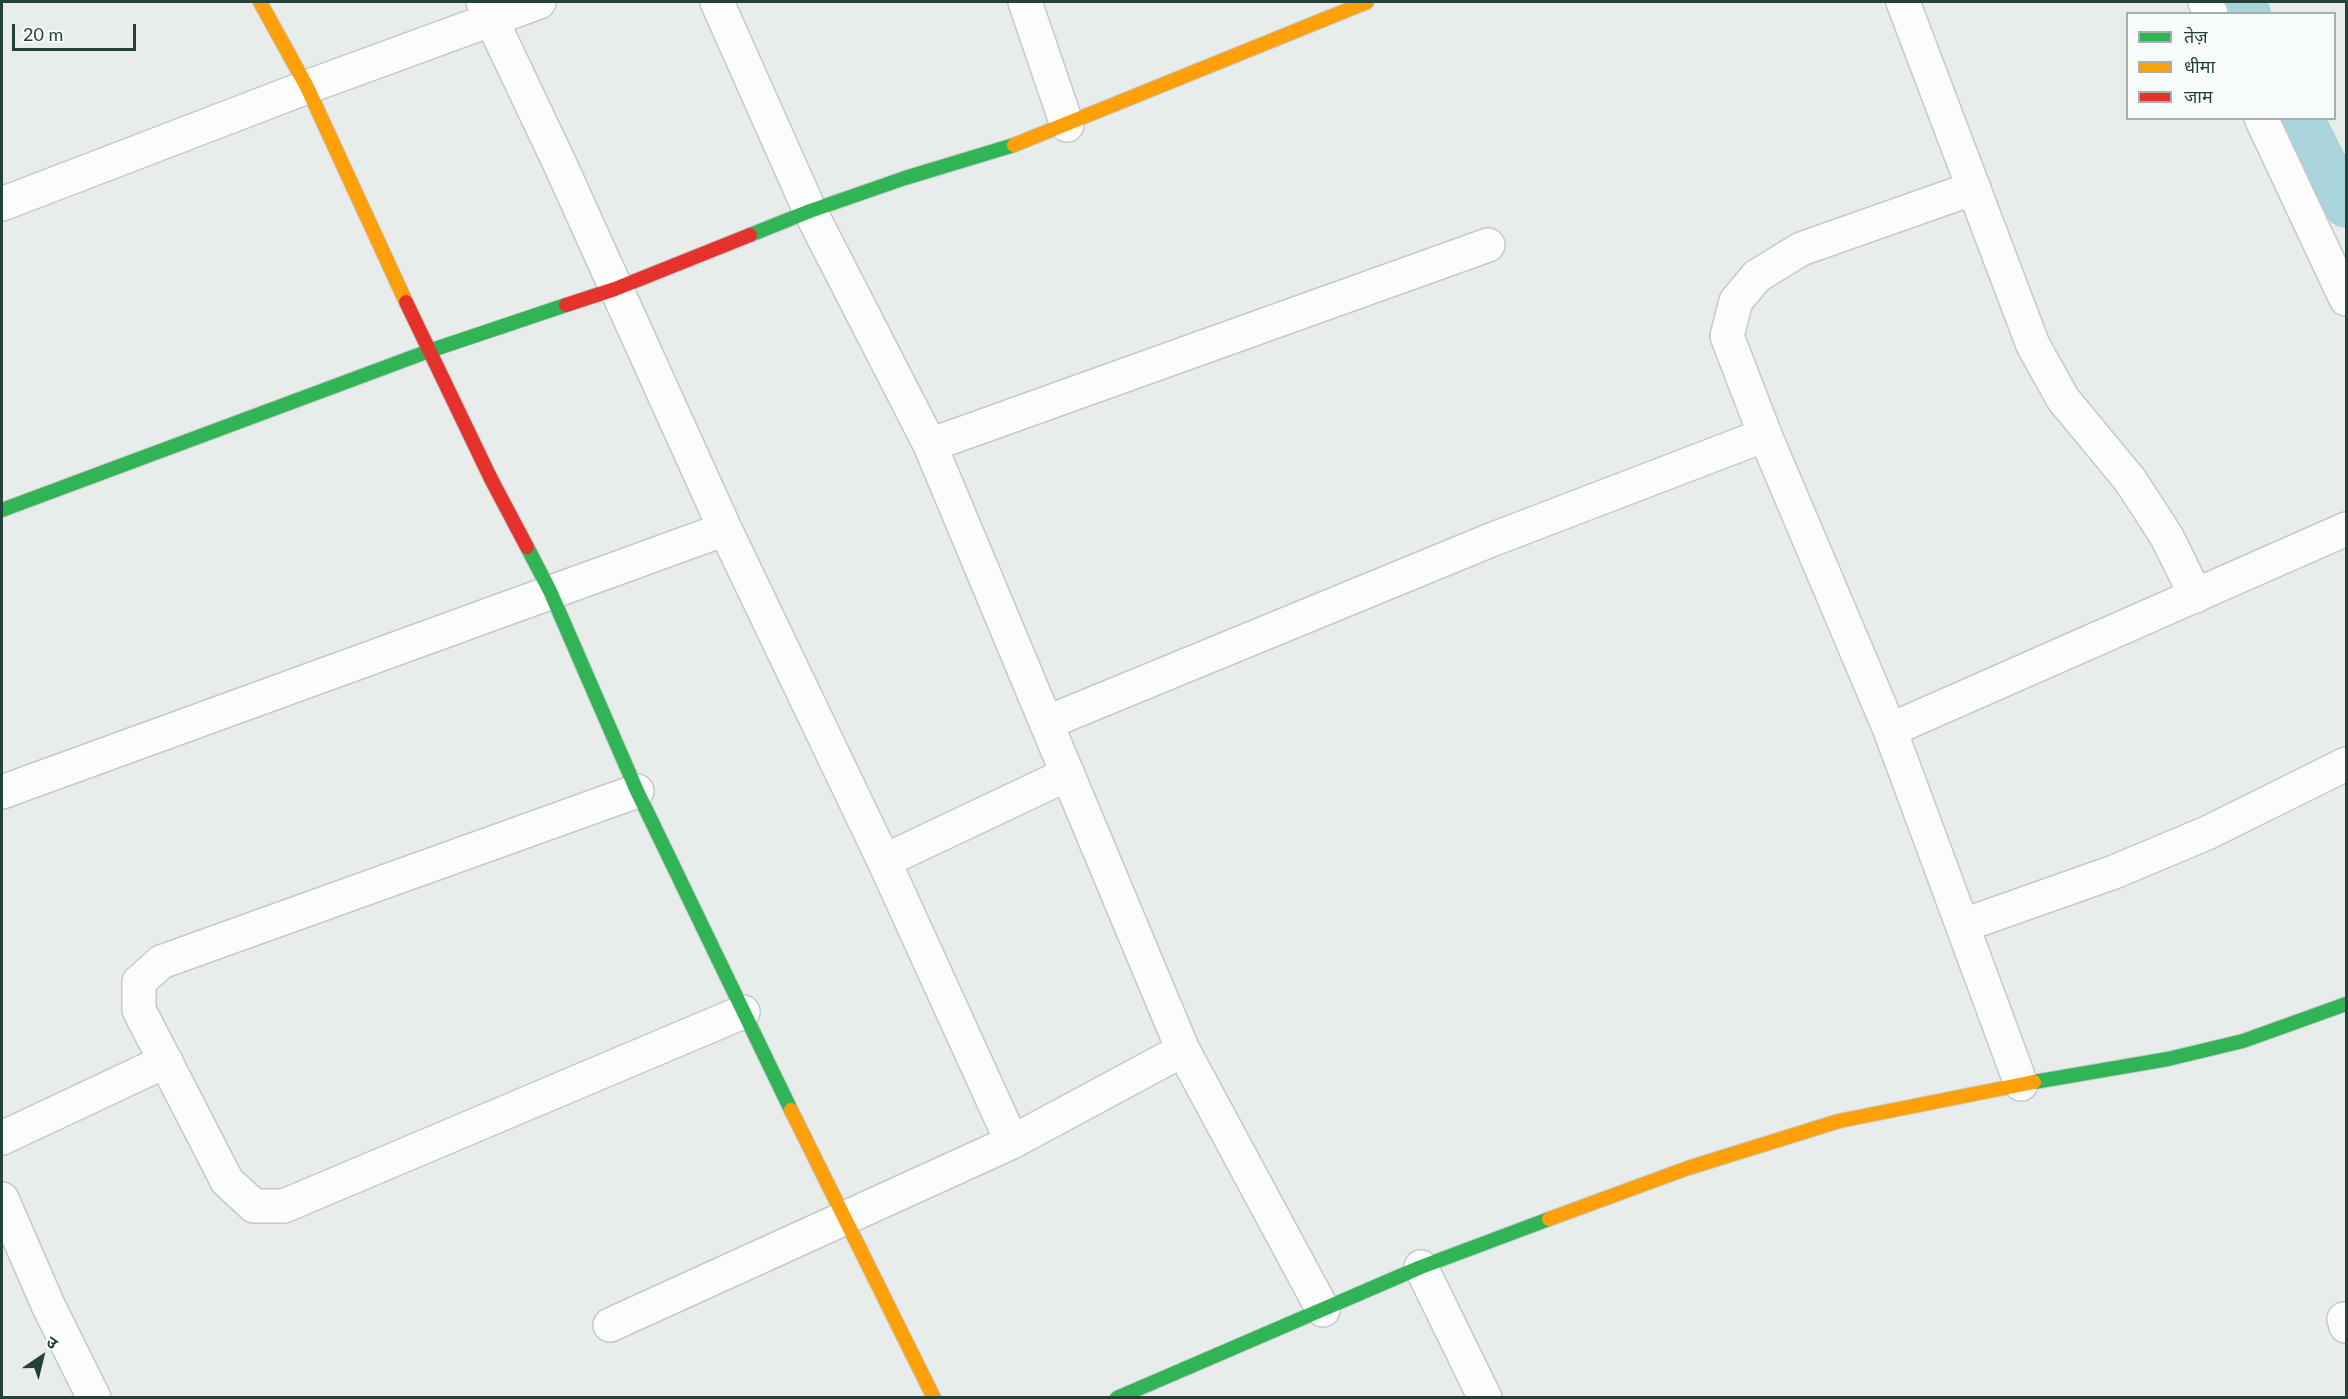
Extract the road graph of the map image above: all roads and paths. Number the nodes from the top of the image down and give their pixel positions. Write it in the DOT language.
graph roads {
  1 [pos="260,2"];
  2 [pos="539,2"];
  3 [pos="717,2"];
  4 [pos="1025,2"];
  5 [pos="1367,2"];
  6 [pos="1903,2"];
  7 [pos="488,10"];
  8 [pos="307,87"];
  9 [pos="2262,120"];
  10 [pos="1067,125"];
  11 [pos="1974,188"];
  12 [pos="2,204"];
  13 [pos="810,211"];
  14 [pos="1488,245"];
  15 [pos="615,290"];
  16 [pos="2346,299"];
  17 [pos="429,351"];
  18 [pos="1765,435"];
  19 [pos="930,445"];
  20 [pos="2,510"];
  21 [pos="2346,529"];
  22 [pos="725,530"];
  23 [pos="550,591"];
  24 [pos="2196,596"];
  25 [pos="1046,723"];
  26 [pos="1890,730"];
  27 [pos="2346,764"];
  28 [pos="1068,774"];
  29 [pos="637,791"];
  30 [pos="2,792"];
  31 [pos="884,861"];
  32 [pos="1964,925"];
  33 [pos="2346,1004"];
  34 [pos="743,1012"];
  35 [pos="1183,1050"];
  36 [pos="166,1061"];
  37 [pos="2021,1084"];
  38 [pos="2,1138"];
  39 [pos="1012,1142"];
  40 [pos="2,1199"];
  41 [pos="845,1217"];
  42 [pos="1420,1267"];
  43 [pos="1323,1310"];
  44 [pos="610,1325"];
  45 [pos="1150,1391"];
  46 [pos="94,1398"];
  47 [pos="934,1398"];
  48 [pos="1117,1398"];
  49 [pos="1485,1398"];
  1 -- 8 [label="street"];
  2 -- 7 [label="street"];
  3 -- 13 [label="street"];
  4 -- 10 [label="street"];
  5 -- 10 [label="street"];
  6 -- 11 [label="street"];
  7 -- 8 [label="street"];
  7 -- 15 [label="street"];
  8 -- 12 [label="street"];
  8 -- 17 [label="street"];
  9 -- 16 [label="street"];
  10 -- 13 [label="street"];
  11 -- 18 [label="street"];
  11 -- 24 [label="street"];
  13 -- 15 [label="street"];
  13 -- 19 [label="street"];
  14 -- 19 [label="street"];
  15 -- 17 [label="street"];
  15 -- 22 [label="street"];
  17 -- 20 [label="street"];
  17 -- 23 [label="street"];
  18 -- 25 [label="street"];
  18 -- 26 [label="street"];
  19 -- 25 [label="street"];
  21 -- 24 [label="street"];
  22 -- 23 [label="street"];
  22 -- 31 [label="street"];
  23 -- 29 [label="street"];
  23 -- 30 [label="street"];
  24 -- 26 [label="street"];
  25 -- 28 [label="street"];
  26 -- 32 [label="street"];
  27 -- 32 [label="street"];
  28 -- 31 [label="street"];
  28 -- 35 [label="street"];
  29 -- 34 [label="street"];
  29 -- 36 [label="street"];
  31 -- 39 [label="street"];
  32 -- 37 [label="street"];
  33 -- 37 [label="street"];
  34 -- 36 [label="street"];
  34 -- 41 [label="street"];
  35 -- 39 [label="street"];
  35 -- 43 [label="street"];
  36 -- 38 [label="street"];
  37 -- 42 [label="street"];
  39 -- 41 [label="street"];
  40 -- 46 [label="street"];
  41 -- 44 [label="street"];
  41 -- 47 [label="street"];
  42 -- 43 [label="street"];
  42 -- 49 [label="street"];
  43 -- 45 [label="street"];
  45 -- 48 [label="street"];
}
